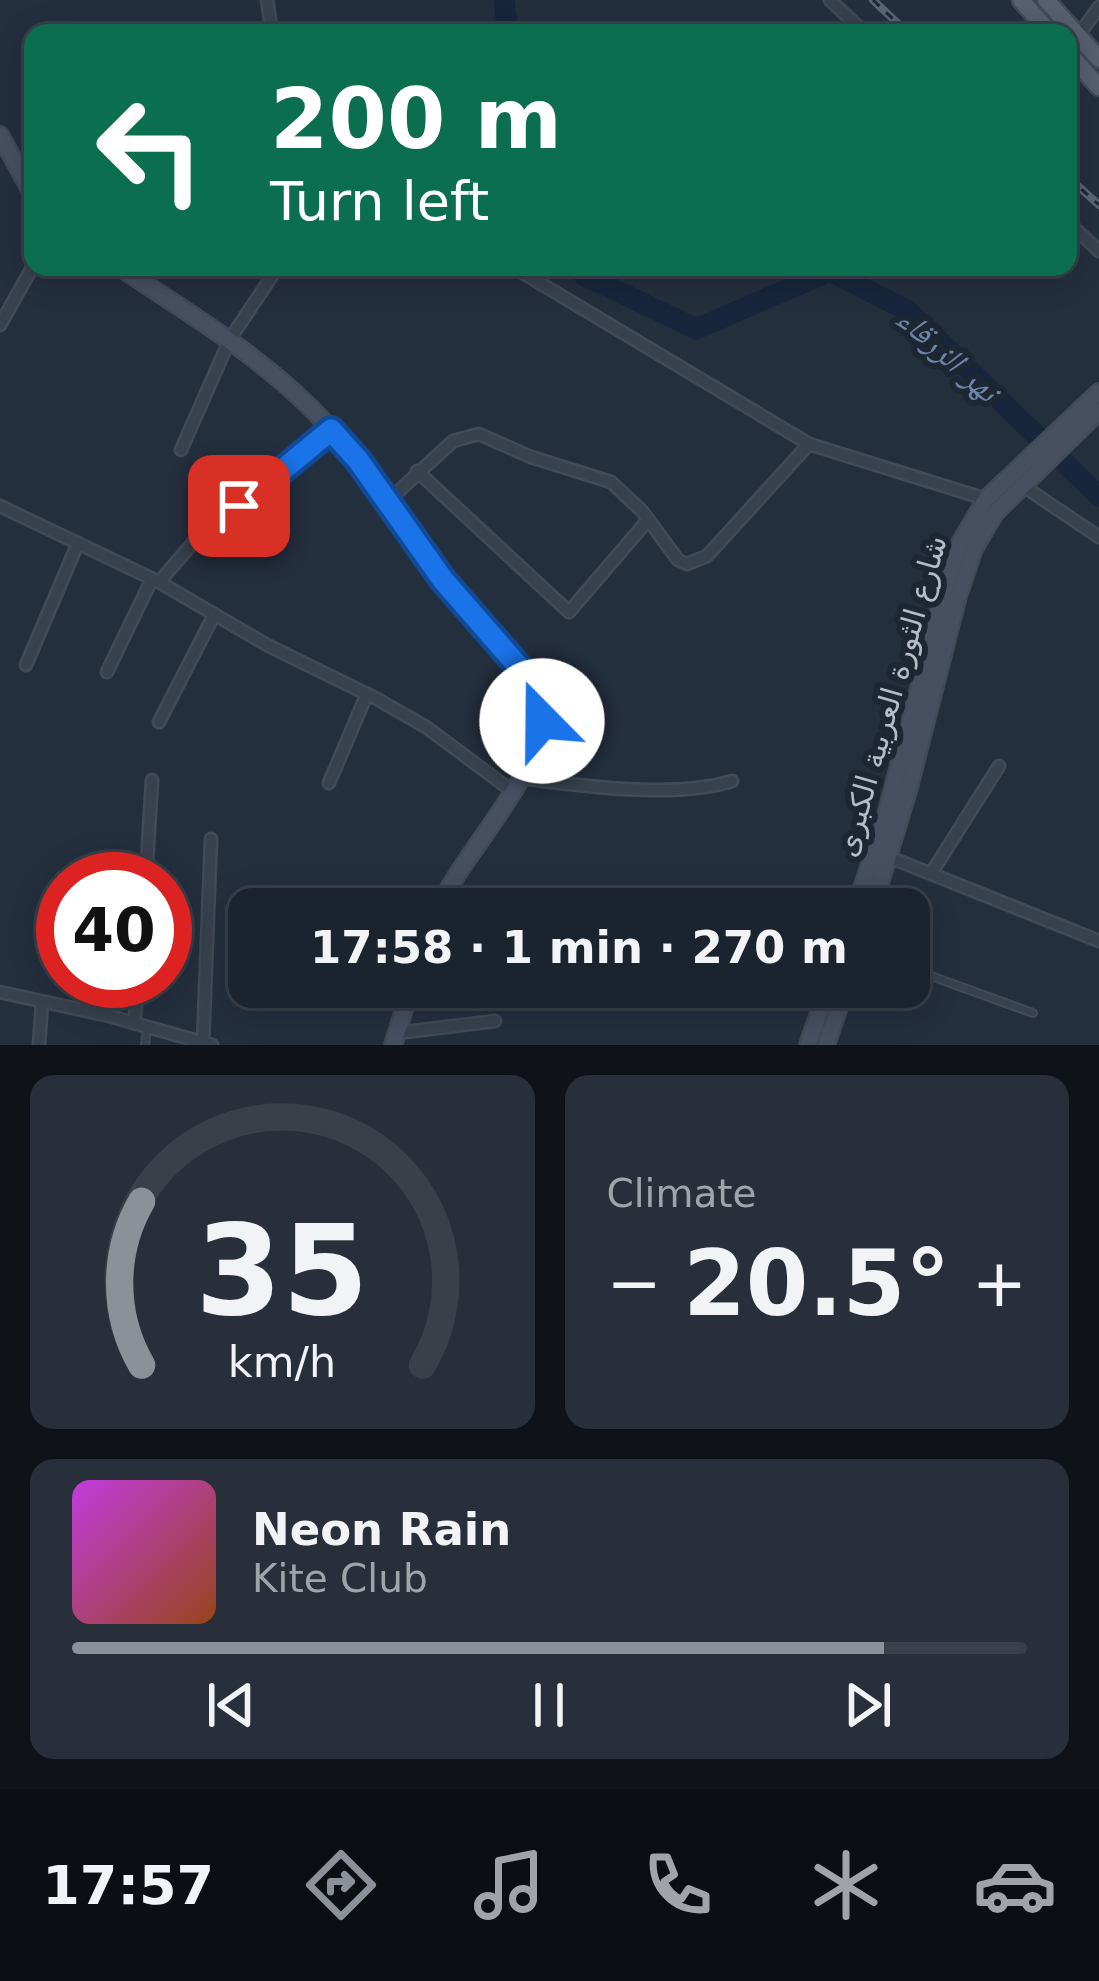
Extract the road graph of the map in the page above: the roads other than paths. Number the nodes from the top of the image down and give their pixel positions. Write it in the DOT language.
graph roads {
  1 [pos="830,0"];
  2 [pos="1021,0"];
  3 [pos="1046,0"];
  4 [pos="1099,7"];
  5 [pos="855,24"];
  6 [pos="1042,24"];
  7 [pos="1067,24"];
  8 [pos="1078,36"];
  9 [pos="1099,59"];
  10 [pos="1077,63"];
  11 [pos="1099,87"];
  12 [pos="0,135"];
  13 [pos="24,179"];
  14 [pos="1077,230"];
  15 [pos="1099,251"];
  16 [pos="28,276"];
  17 [pos="133,276"];
  18 [pos="272,276"];
  19 [pos="528,276"];
  20 [pos="0,326"];
  21 [pos="230,339"];
  22 [pos="1099,392"];
  23 [pos="1099,411"];
  24 [pos="1071,428"];
  25 [pos="331,430"];
  26 [pos="809,444"];
  27 [pos="181,449"];
  28 [pos="1041,456"];
  29 [pos="417,472"];
  30 [pos="1023,487"];
  31 [pos="986,499"];
  32 [pos="388,502"];
  33 [pos="0,507"];
  34 [pos="648,520"];
  35 [pos="1099,537"];
  36 [pos="78,543"];
  37 [pos="155,581"];
  38 [pos="214,615"];
  39 [pos="26,665"];
  40 [pos="107,672"];
  41 [pos="367,694"];
  42 [pos="159,722"];
  43 [pos="999,766"];
  44 [pos="152,780"];
  45 [pos="732,781"];
  46 [pos="329,783"];
  47 [pos="516,785"];
  48 [pos="211,839"];
  49 [pos="148,852"];
  50 [pos="889,857"];
  51 [pos="932,872"];
  52 [pos="448,888"];
  53 [pos="862,888"];
  54 [pos="879,888"];
  55 [pos="1099,941"];
  56 [pos="930,976"];
  57 [pos="0,992"];
  58 [pos="36,1001"];
  59 [pos="42,1008"];
  60 [pos="68,1008"];
  61 [pos="140,1008"];
  62 [pos="404,1008"];
  63 [pos="821,1008"];
  64 [pos="838,1008"];
  65 [pos="1033,1013"];
  66 [pos="495,1021"];
  67 [pos="141,1025"];
  68 [pos="395,1039"];
  69 [pos="183,1041"];
  70 [pos="207,1044"];
  71 [pos="39,1045"];
  72 [pos="145,1045"];
  73 [pos="808,1045"];
  74 [pos="826,1045"];
  1 -- 5 [label="street"];
  2 -- 6 [label="main road"];
  3 -- 7 [label="main road"];
  4 -- 8 [label="street"];
  8 -- 9 [label="main road"];
  10 -- 11 [label="main road"];
  12 -- 13 [label="main road"];
  14 -- 15 [label="street"];
  16 -- 20 [label="street"];
  17 -- 21 [label="main road"];
  18 -- 21 [label="street"];
  19 -- 26 [label="street"];
  21 -- 25 [label="main road"];
  21 -- 27 [label="street"];
  22 -- 24 [label="main road"];
  23 -- 24 [label="main road"];
  24 -- 28 [label="main road"];
  25 -- 32 [label="main road"];
  25 -- 37 [label="street"];
  26 -- 31 [label="street"];
  26 -- 34 [label="street"];
  28 -- 30 [label="main road, شارع الثورة العربية الكبرى"];
  28 -- 31 [label="main road, شارع الثورة العربية الكبرى"];
  29 -- 32 [label="street"];
  29 -- 34 [label="street"];
  29 -- 34 [label="street"];
  30 -- 35 [label="street"];
  30 -- 50 [label="main road, شارع الثورة العربية الكبرى"];
  31 -- 53 [label="main road, شارع الثورة العربية الكبرى"];
  32 -- 47 [label="main road"];
  33 -- 36 [label="street"];
  36 -- 37 [label="street"];
  36 -- 39 [label="street"];
  37 -- 38 [label="street"];
  37 -- 40 [label="street"];
  38 -- 41 [label="street"];
  38 -- 42 [label="street"];
  41 -- 46 [label="street"];
  41 -- 47 [label="street"];
  43 -- 51 [label="street"];
  44 -- 49 [label="street"];
  45 -- 47 [label="street"];
  47 -- 52 [label="main road"];
  48 -- 70 [label="street"];
  50 -- 51 [label="street"];
  50 -- 54 [label="main road, شارع الثورة العربية الكبرى"];
  51 -- 55 [label="street"];
  56 -- 65 [label="lane"];
  57 -- 58 [label="street"];
  59 -- 71 [label="street"];
  60 -- 67 [label="street"];
  61 -- 67 [label="street"];
  62 -- 68 [label="main road"];
  63 -- 73 [label="main road"];
  64 -- 74 [label="main road"];
  66 -- 68 [label="street"];
  67 -- 69 [label="street"];
  67 -- 72 [label="lane"];
  69 -- 70 [label="street"];
}
